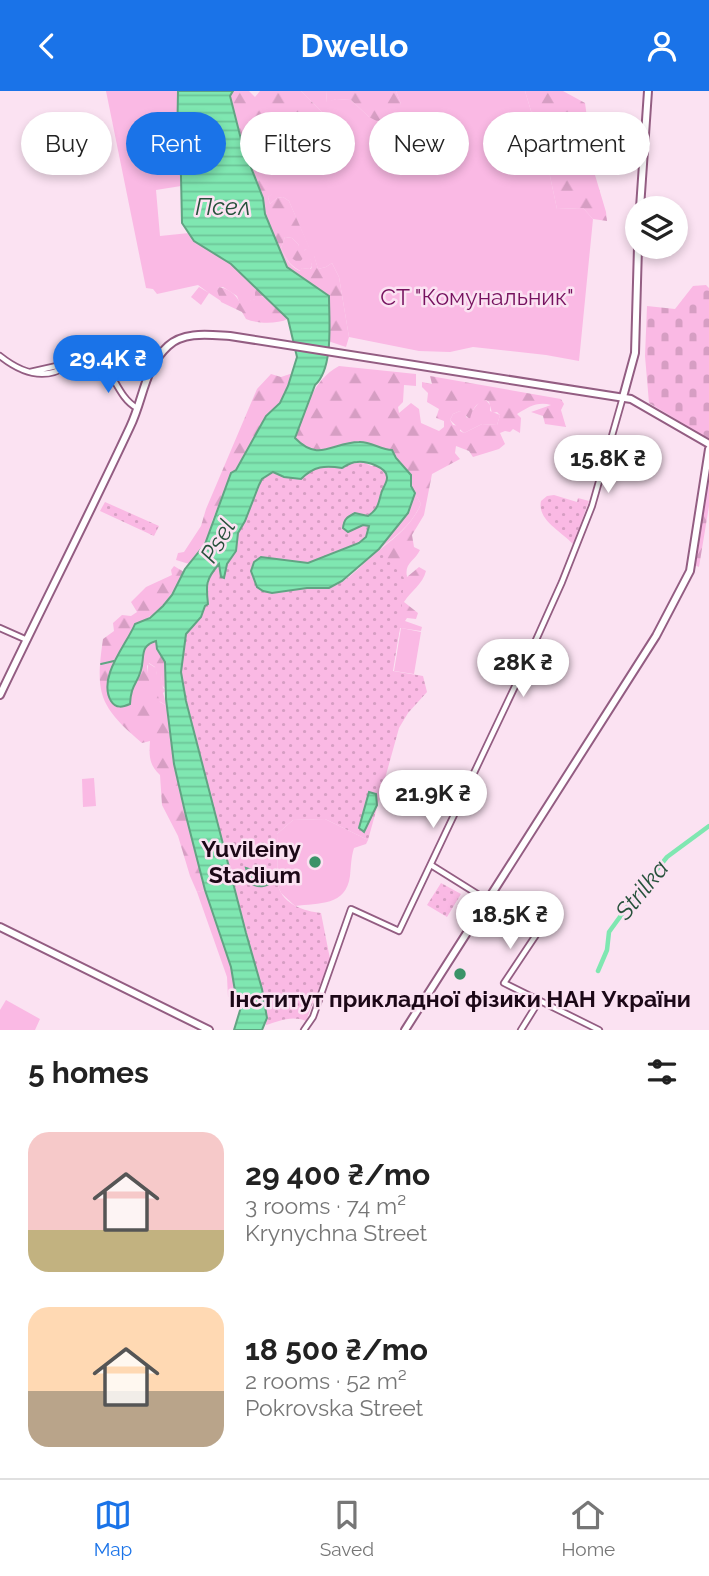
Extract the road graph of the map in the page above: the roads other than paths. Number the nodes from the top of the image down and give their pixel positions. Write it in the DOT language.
graph roads {
  1 [pos="648,91"];
  2 [pos="641,196"];
  3 [pos="638,259"];
  4 [pos="0,356"];
  5 [pos="623,397"];
  6 [pos="137,408"];
  7 [pos="709,447"];
  8 [pos="0,628"];
  9 [pos="27,640"];
  10 [pos="0,695"];
  11 [pos="431,865"];
  12 [pos="489,899"];
  13 [pos="0,927"];
  14 [pos="540,1001"];
  15 [pos="585,1023"];
  16 [pos="209,1030"];
  17 [pos="304,1030"];
  18 [pos="405,1030"];
  19 [pos="521,1030"];
  20 [pos="580,1030"];
  21 [pos="600,1030"];
  1 -- 2 [label="main road"];
  3 -- 5 [label="main road"];
  4 -- 6 [label="street"];
  5 -- 6 [label="main road"];
  5 -- 7 [label="main road"];
  5 -- 11 [label="street"];
  6 -- 9 [label="main road"];
  7 -- 12 [label="main road"];
  8 -- 9 [label="street"];
  9 -- 10 [label="main road"];
  11 -- 12 [label="street"];
  11 -- 17 [label="street"];
  12 -- 14 [label="street"];
  12 -- 18 [label="main road"];
  13 -- 16 [label="main road"];
  14 -- 15 [label="street"];
  14 -- 19 [label="street"];
  15 -- 20 [label="street"];
  15 -- 21 [label="street"];
}
